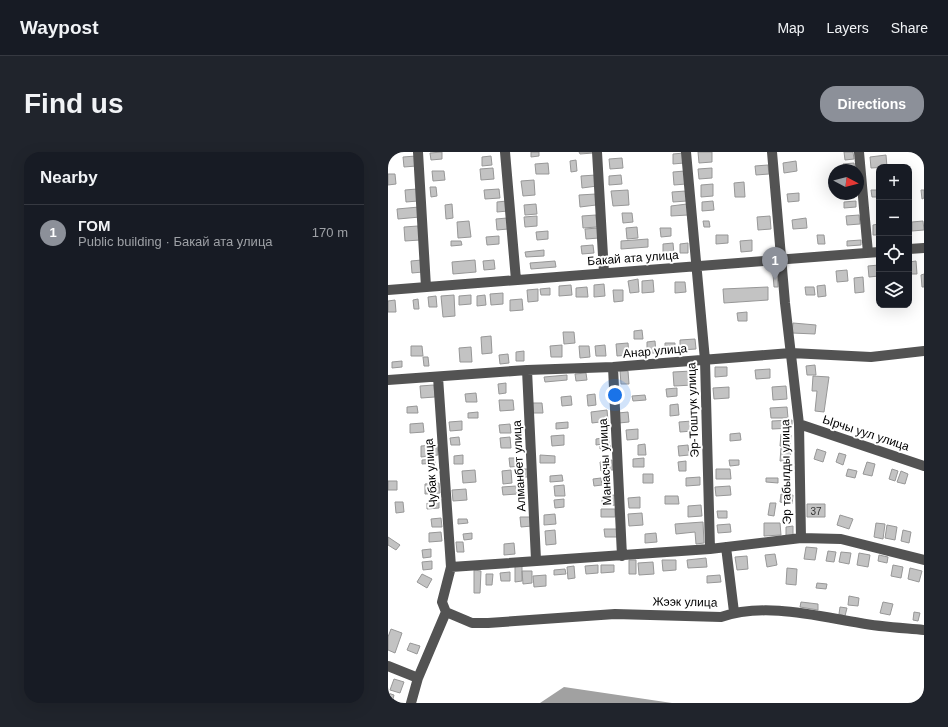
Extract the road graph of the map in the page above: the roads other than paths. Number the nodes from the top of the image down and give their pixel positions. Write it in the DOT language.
graph roads {
  1 [pos="418,152"];
  2 [pos="505,152"];
  3 [pos="597,152"];
  4 [pos="686,152"];
  5 [pos="772,152"];
  6 [pos="858,152"];
  7 [pos="924,248"];
  8 [pos="912,250"];
  9 [pos="876,252"];
  10 [pos="868,253"];
  11 [pos="781,259"];
  12 [pos="695,267"];
  13 [pos="604,273"];
  14 [pos="516,280"];
  15 [pos="426,287"];
  16 [pos="388,290"];
  17 [pos="924,351"];
  18 [pos="791,353"];
  19 [pos="705,360"];
  20 [pos="613,367"];
  21 [pos="527,370"];
  22 [pos="438,377"];
  23 [pos="388,380"];
  24 [pos="799,424"];
  25 [pos="924,466"];
  26 [pos="801,538"];
  27 [pos="726,548"];
  28 [pos="710,549"];
  29 [pos="622,556"];
  30 [pos="536,560"];
  31 [pos="924,560"];
  32 [pos="451,567"];
  33 [pos="446,612"];
  34 [pos="734,612"];
  35 [pos="924,630"];
  36 [pos="388,666"];
  37 [pos="418,678"];
  38 [pos="411,703"];
  1 -- 15 [label="street"];
  2 -- 14 [label="street"];
  3 -- 13 [label="street"];
  4 -- 12 [label="street, Эр-Тоштук улица"];
  5 -- 11 [label="street"];
  6 -- 10 [label="street"];
  7 -- 8 [label="street"];
  9 -- 10 [label="street, Бакай ата улица"];
  10 -- 11 [label="street, Бакай ата улица"];
  11 -- 12 [label="street, Бакай ата улица"];
  11 -- 18 [label="street, Эр табылды улица"];
  12 -- 13 [label="street, Бакай ата улица"];
  12 -- 19 [label="street, Эр-Тоштук улица"];
  13 -- 14 [label="street, Бакай ата улица"];
  14 -- 15 [label="street, Бакай ата улица"];
  15 -- 16 [label="street, Бакай ата улица"];
  17 -- 18 [label="street, Анар улица"];
  18 -- 19 [label="street, Анар улица"];
  18 -- 24 [label="street, Эр табылды улица"];
  19 -- 20 [label="street, Анар улица"];
  19 -- 28 [label="street, Эр-Тоштук улица"];
  20 -- 21 [label="street, Анар улица"];
  20 -- 29 [label="street, Манасчы улица"];
  21 -- 22 [label="street, Анар улица"];
  21 -- 30 [label="street, Алманбет улица"];
  22 -- 23 [label="street, Анар улица"];
  22 -- 32 [label="street, Чубак улица"];
  24 -- 25 [label="street, Ырчы уул улица"];
  24 -- 26 [label="street, Эр табылды улица"];
  26 -- 27 [label="street"];
  26 -- 31 [label="street, Эр табылды улица"];
  27 -- 28 [label="street"];
  27 -- 34 [label="street"];
  28 -- 29 [label="street"];
  29 -- 30 [label="street"];
  30 -- 32 [label="street"];
  32 -- 33 [label="street"];
  33 -- 34 [label="street, Жээк улица"];
  33 -- 37 [label="street"];
  34 -- 35 [label="street, Жээк улица"];
  36 -- 37 [label="street"];
  37 -- 38 [label="street"];
}
